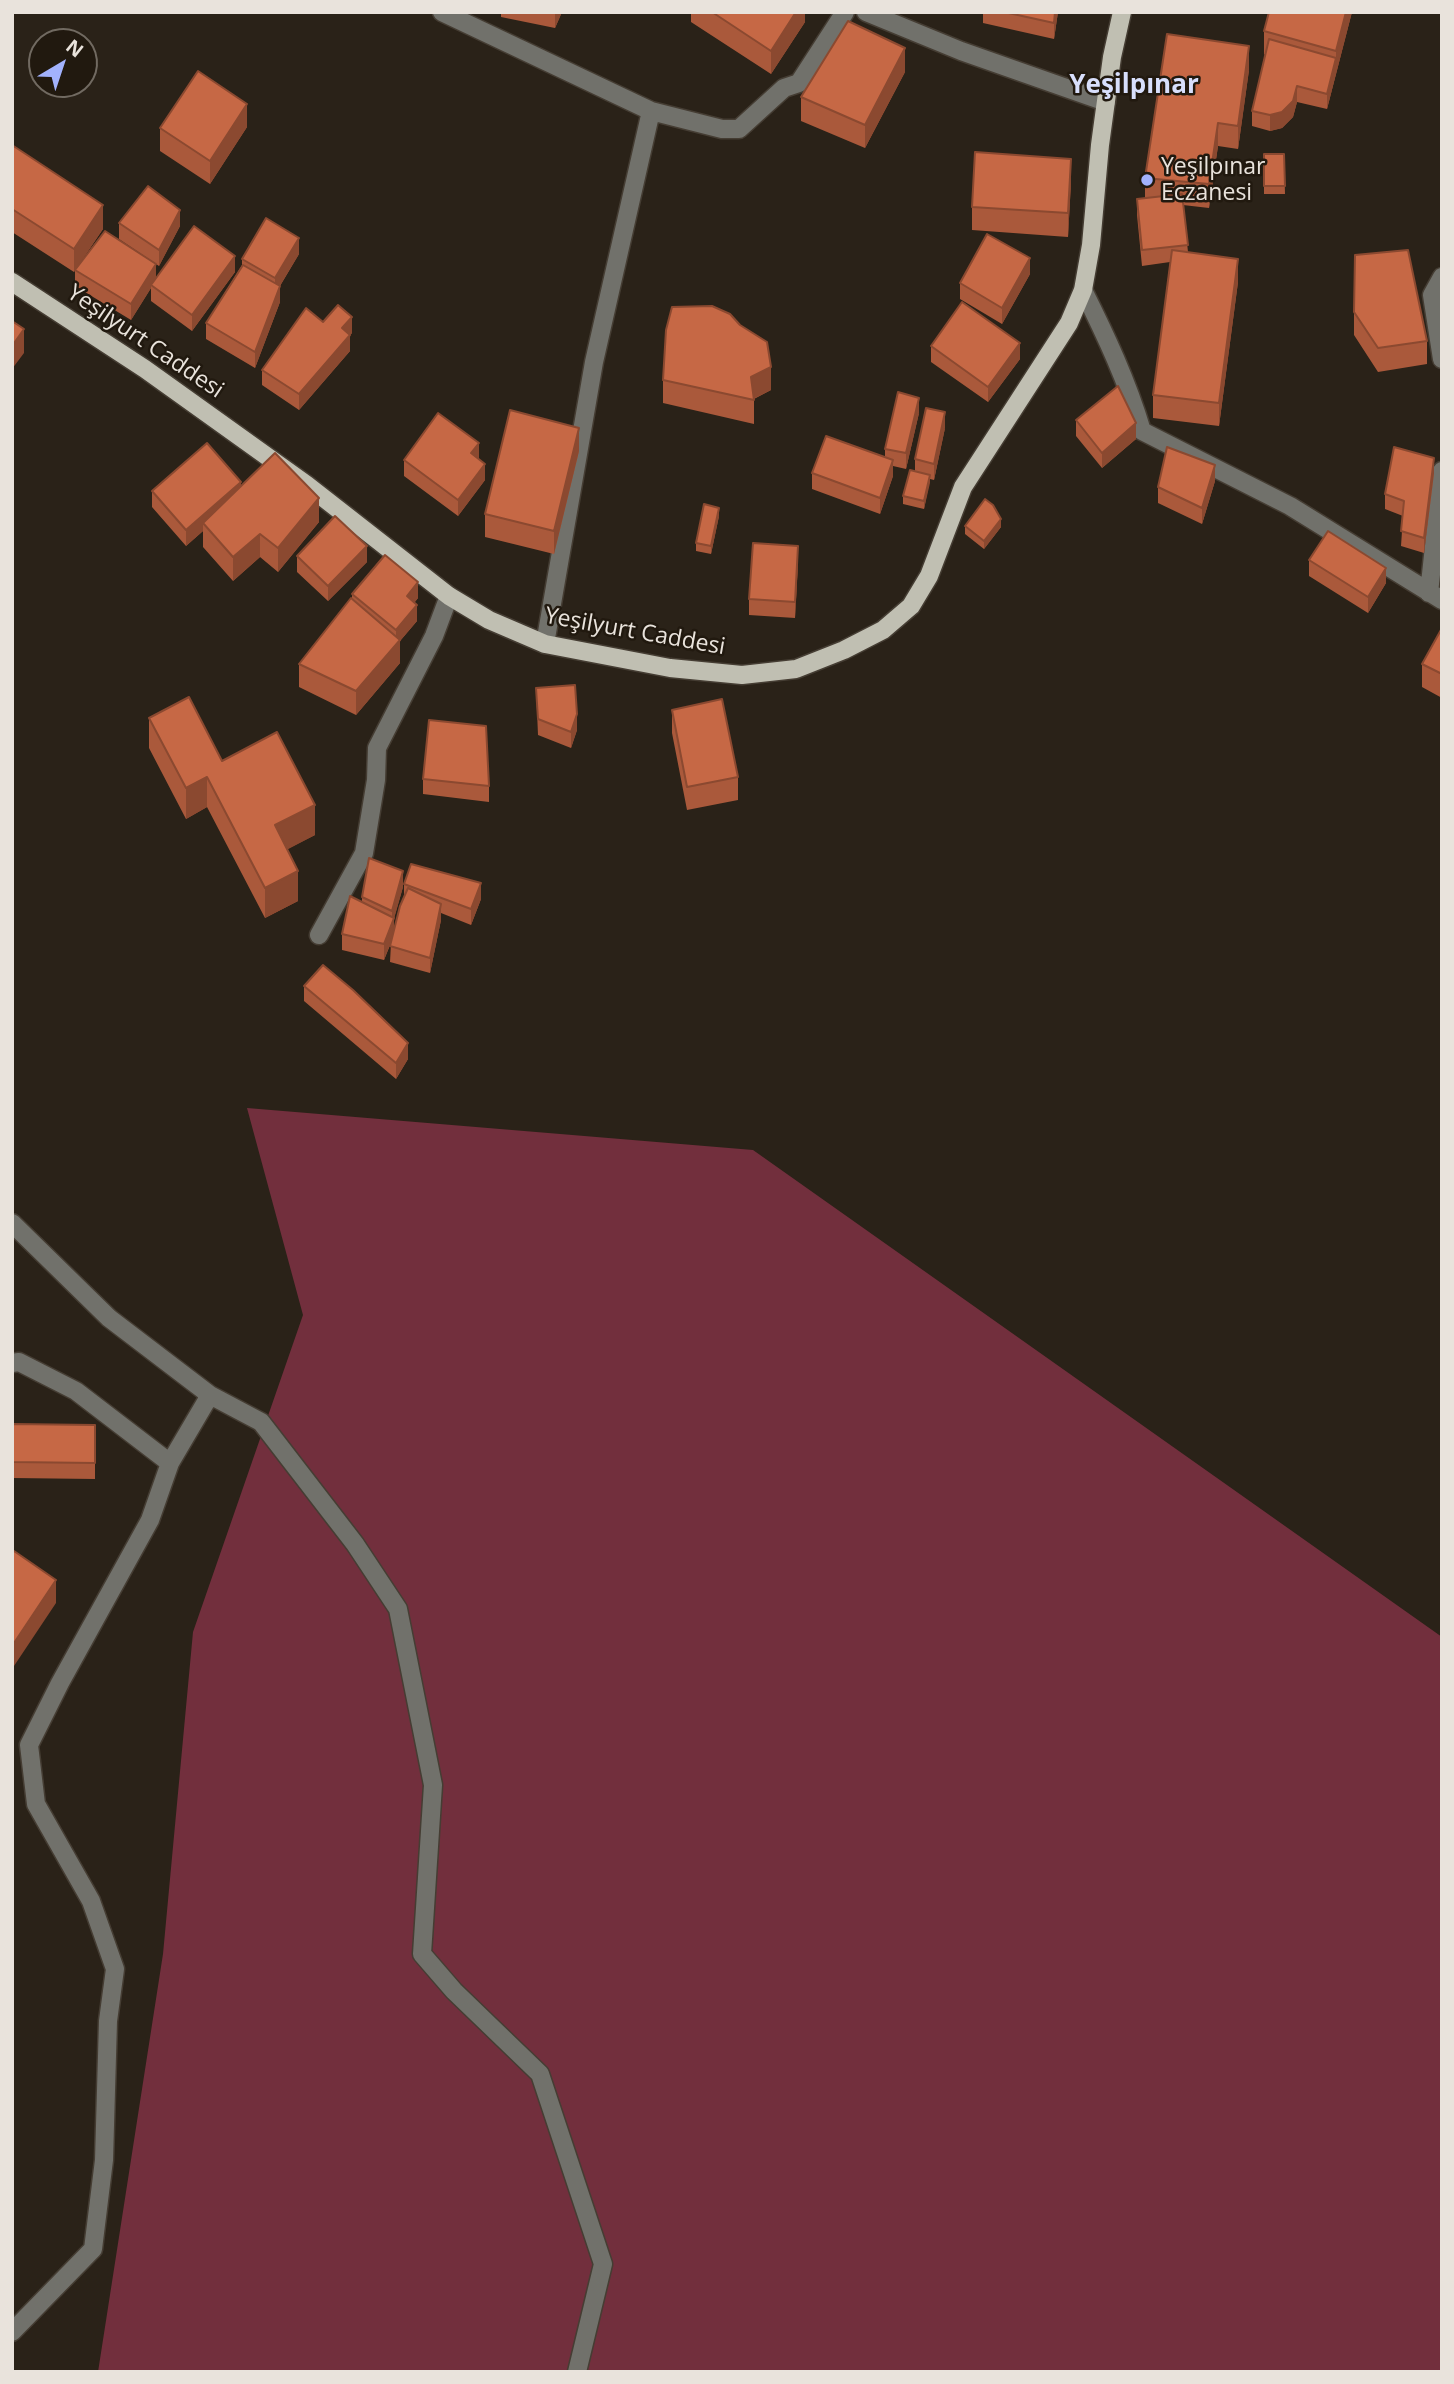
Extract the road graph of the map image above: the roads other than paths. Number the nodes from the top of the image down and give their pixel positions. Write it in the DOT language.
graph roads {
  1 [pos="442,12"];
  2 [pos="845,12"];
  3 [pos="866,12"];
  4 [pos="1122,12"];
  5 [pos="1106,102"];
  6 [pos="651,111"];
  7 [pos="1442,277"];
  8 [pos="12,282"];
  9 [pos="1083,290"];
  10 [pos="1442,359"];
  11 [pos="1442,471"];
  12 [pos="449,596"];
  13 [pos="1436,597"];
  14 [pos="545,644"];
  15 [pos="319,935"];
  16 [pos="12,1223"];
  17 [pos="12,1363"];
  18 [pos="210,1395"];
  19 [pos="170,1462"];
  20 [pos="12,2332"];
  21 [pos="577,2372"];
  1 -- 6 [label="street"];
  2 -- 6 [label="street"];
  3 -- 5 [label="street"];
  4 -- 5 [label="main road, Yeşilyurt Caddesi"];
  5 -- 9 [label="main road, Yeşilyurt Caddesi"];
  6 -- 14 [label="street"];
  7 -- 10 [label="street"];
  8 -- 12 [label="main road, Yeşilyurt Caddesi"];
  9 -- 13 [label="street"];
  9 -- 14 [label="main road, Yeşilyurt Caddesi"];
  11 -- 13 [label="street"];
  12 -- 14 [label="main road, Yeşilyurt Caddesi"];
  12 -- 15 [label="street"];
  16 -- 18 [label="street"];
  17 -- 19 [label="street"];
  18 -- 19 [label="street"];
  18 -- 21 [label="street"];
  19 -- 20 [label="street"];
}
